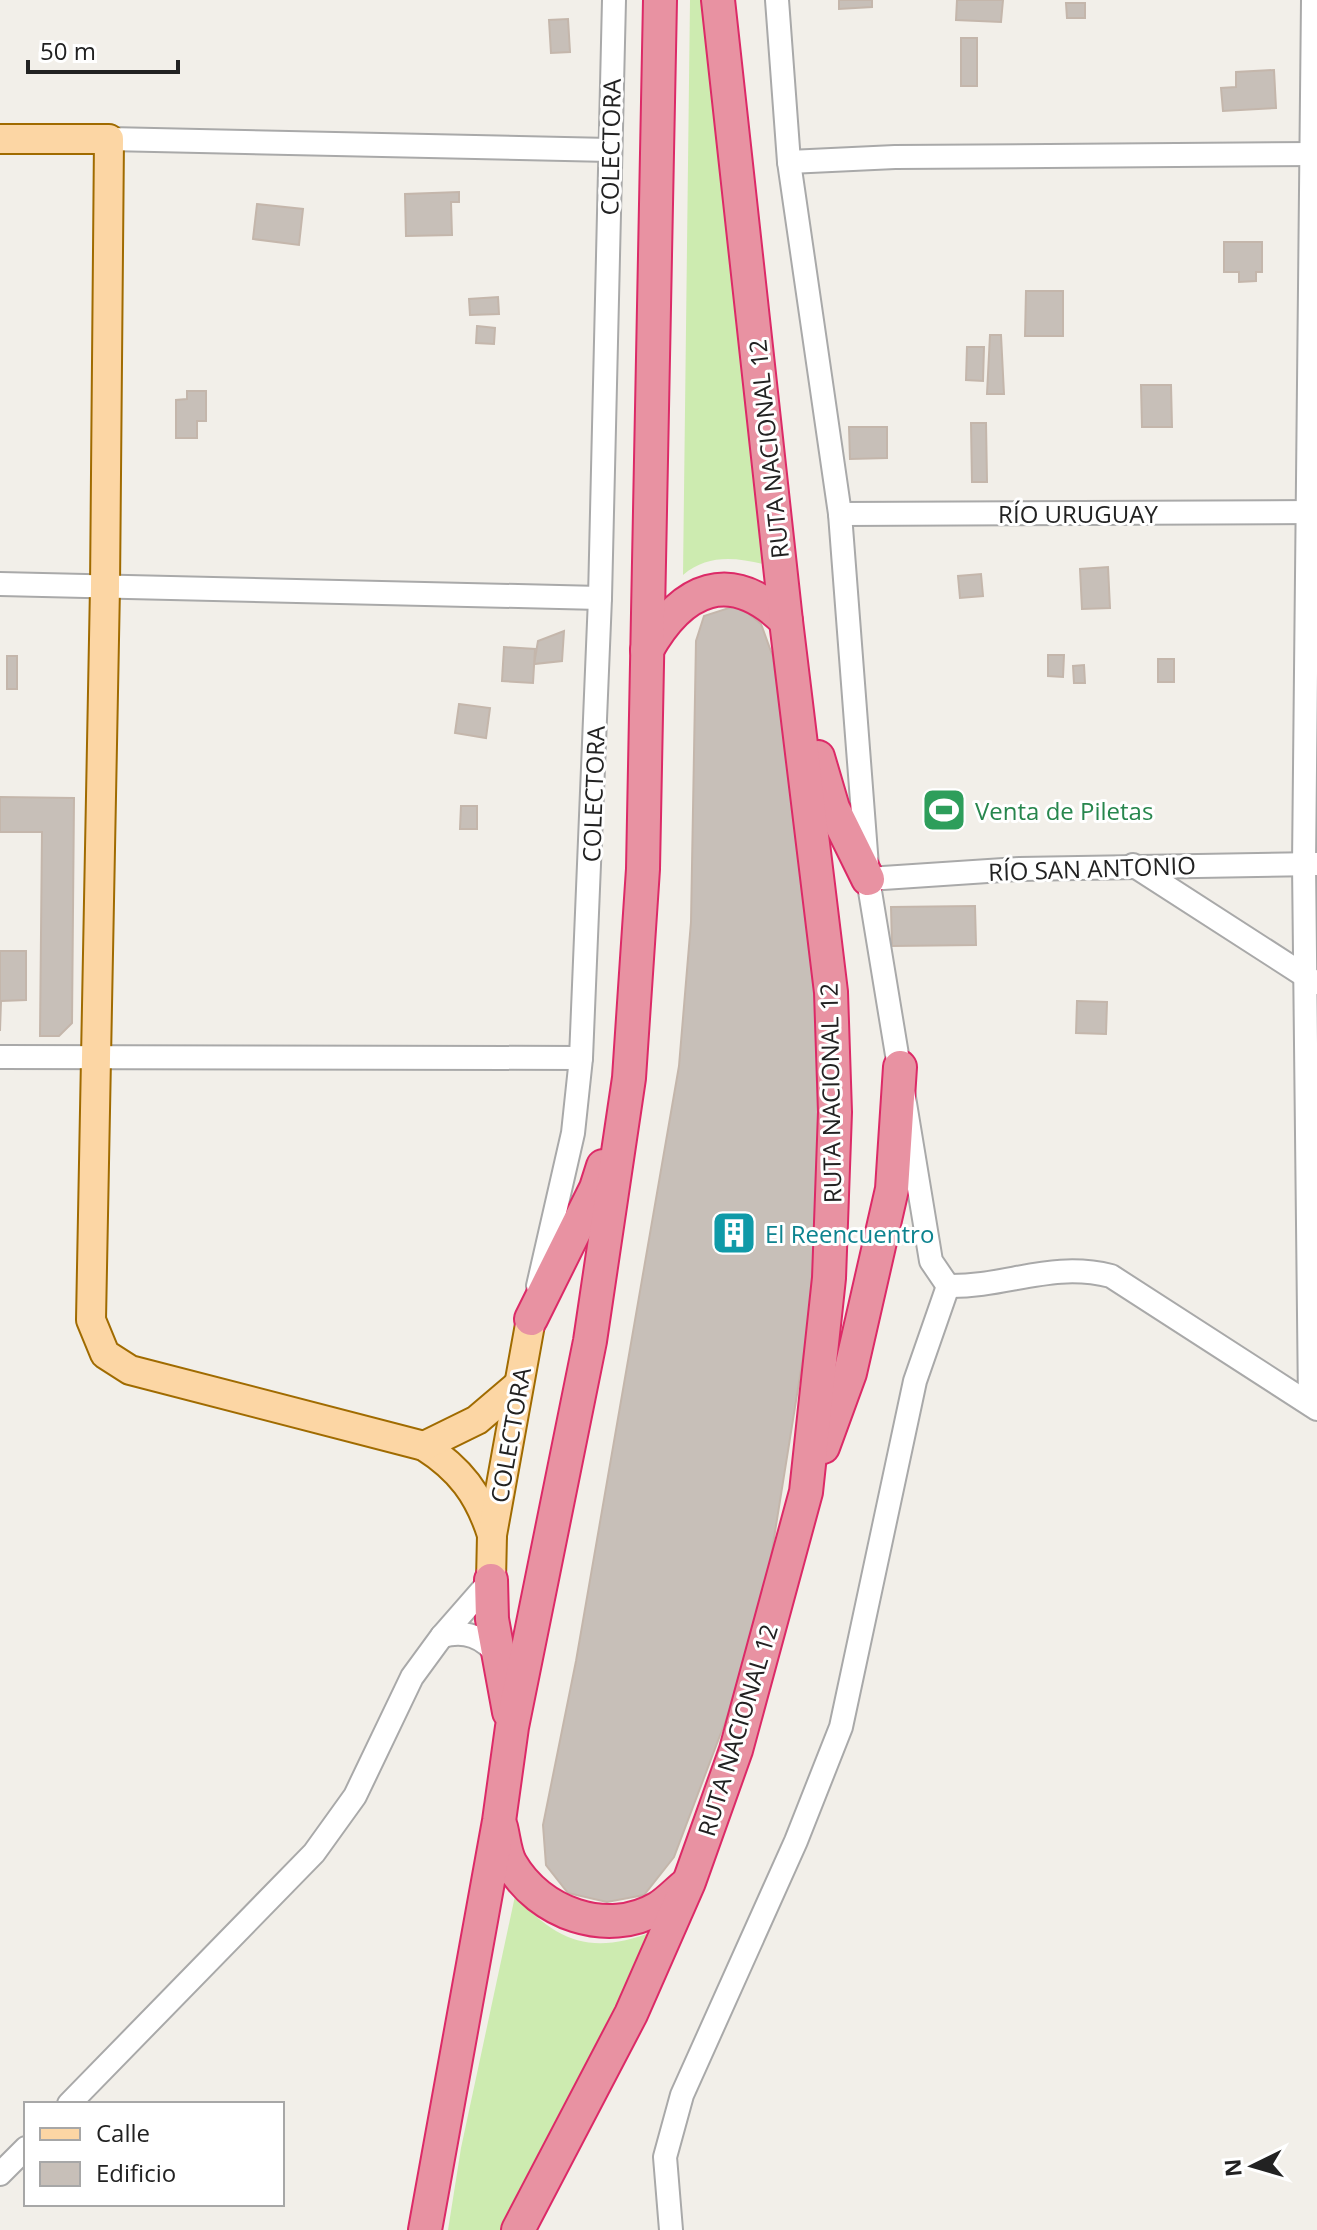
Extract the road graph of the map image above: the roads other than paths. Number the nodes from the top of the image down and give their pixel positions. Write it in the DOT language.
graph roads {
  1 [pos="614,0"];
  2 [pos="660,0"];
  3 [pos="718,0"];
  4 [pos="777,0"];
  5 [pos="1313,0"];
  6 [pos="0,139"];
  7 [pos="109,139"];
  8 [pos="610,150"];
  9 [pos="1314,154"];
  10 [pos="789,162"];
  11 [pos="1312,512"];
  12 [pos="840,514"];
  13 [pos="0,584"];
  14 [pos="105,587"];
  15 [pos="600,598"];
  16 [pos="786,621"];
  17 [pos="647,650"];
  18 [pos="792,667"];
  19 [pos="1311,864"];
  20 [pos="1133,865"];
  21 [pos="868,879"];
  22 [pos="1311,980"];
  23 [pos="0,1057"];
  24 [pos="581,1058"];
  25 [pos="98,1059"];
  26 [pos="900,1067"];
  27 [pos="629,1078"];
  28 [pos="948,1286"];
  29 [pos="531,1319"];
  30 [pos="517,1386"];
  31 [pos="1314,1406"];
  32 [pos="424,1446"];
  33 [pos="806,1492"];
  34 [pos="492,1535"];
  35 [pos="491,1580"];
  36 [pos="442,1636"];
  37 [pos="498,1656"];
  38 [pos="512,1727"];
  39 [pos="499,1821"];
  40 [pos="689,1882"];
  41 [pos="71,2102"];
  42 [pos="24,2150"];
  43 [pos="0,2174"];
  44 [pos="425,2230"];
  45 [pos="518,2230"];
  46 [pos="671,2230"];
  1 -- 8 [label="street, COLECTORA"];
  2 -- 17 [label="highway"];
  3 -- 16 [label="highway, RUTA NACIONAL 12"];
  4 -- 10 [label="street"];
  5 -- 9 [label="street"];
  6 -- 7 [label="main road"];
  7 -- 8 [label="street"];
  7 -- 14 [label="main road"];
  8 -- 15 [label="street, COLECTORA"];
  9 -- 10 [label="street"];
  9 -- 11 [label="street"];
  10 -- 12 [label="street"];
  11 -- 12 [label="street, RÍO URUGUAY"];
  11 -- 19 [label="street"];
  12 -- 21 [label="street"];
  13 -- 14 [label="street"];
  14 -- 15 [label="street"];
  14 -- 25 [label="main road"];
  15 -- 24 [label="street, COLECTORA"];
  16 -- 17 [label="highway"];
  16 -- 18 [label="highway, RUTA NACIONAL 12"];
  17 -- 27 [label="highway"];
  18 -- 21 [label="highway"];
  18 -- 33 [label="highway, RUTA NACIONAL 12"];
  19 -- 20 [label="street, RÍO SAN ANTONIO"];
  19 -- 22 [label="street"];
  20 -- 21 [label="street, RÍO SAN ANTONIO"];
  20 -- 22 [label="street"];
  21 -- 26 [label="street"];
  22 -- 31 [label="street"];
  23 -- 25 [label="street"];
  24 -- 25 [label="street"];
  24 -- 29 [label="street, COLECTORA"];
  25 -- 32 [label="main road"];
  26 -- 28 [label="street"];
  26 -- 33 [label="highway"];
  27 -- 29 [label="highway"];
  27 -- 38 [label="highway"];
  28 -- 31 [label="street"];
  28 -- 46 [label="street"];
  29 -- 30 [label="main road, COLECTORA"];
  30 -- 32 [label="main road"];
  30 -- 34 [label="main road, COLECTORA"];
  32 -- 34 [label="main road"];
  33 -- 40 [label="highway, RUTA NACIONAL 12"];
  34 -- 35 [label="main road, COLECTORA"];
  35 -- 36 [label="street"];
  35 -- 37 [label="highway"];
  36 -- 37 [label="street"];
  36 -- 41 [label="street"];
  37 -- 38 [label="highway"];
  38 -- 39 [label="highway"];
  39 -- 40 [label="highway"];
  39 -- 44 [label="highway"];
  40 -- 45 [label="highway, RUTA NACIONAL 12"];
  42 -- 43 [label="street"];
}
